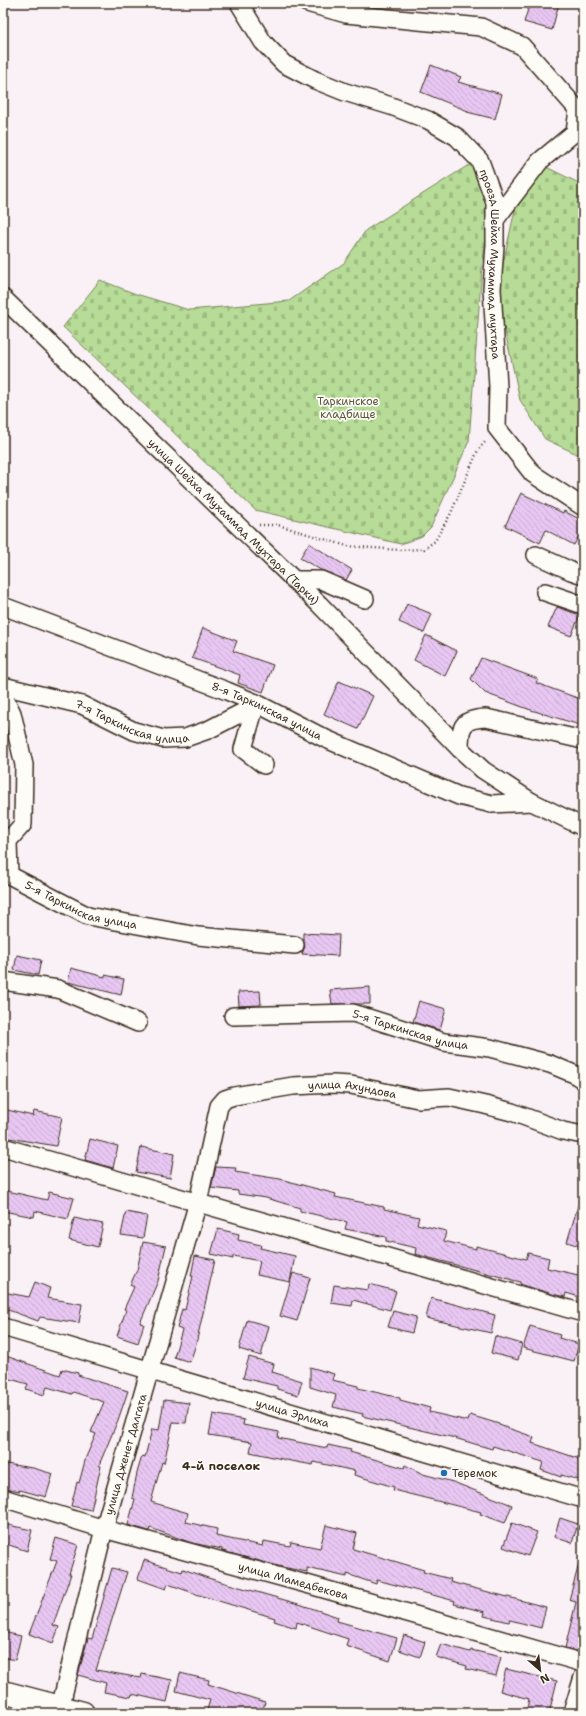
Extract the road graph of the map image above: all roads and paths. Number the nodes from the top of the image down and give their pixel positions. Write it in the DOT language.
graph roads {
  1 [pos="239,3"];
  2 [pos="307,3"];
  3 [pos="495,220"];
  4 [pos="3,298"];
  5 [pos="497,428"];
  6 [pos="583,507"];
  7 [pos="238,525"];
  8 [pos="536,555"];
  9 [pos="583,575"];
  10 [pos="294,580"];
  11 [pos="545,592"];
  12 [pos="365,599"];
  13 [pos="3,606"];
  14 [pos="583,606"];
  15 [pos="3,686"];
  16 [pos="3,695"];
  17 [pos="256,703"];
  18 [pos="583,740"];
  19 [pos="460,749"];
  20 [pos="264,765"];
  21 [pos="532,802"];
  22 [pos="583,827"];
  23 [pos="295,945"];
  24 [pos="3,981"];
  25 [pos="233,1016"];
  26 [pos="138,1023"];
  27 [pos="583,1080"];
  28 [pos="583,1135"];
  29 [pos="3,1147"];
  30 [pos="198,1202"];
  31 [pos="583,1313"];
  32 [pos="3,1327"];
  33 [pos="149,1370"];
  34 [pos="3,1498"];
  35 [pos="583,1499"];
  36 [pos="104,1529"];
  37 [pos="583,1663"];
  38 [pos="583,1677"];
  39 [pos="3,1693"];
  40 [pos="65,1709"];
  41 [pos="83,1713"];
  42 [pos="572,1713"];
  1 -- 3 [label="street, проезд Шейха Мухаммад мухтара"];
  2 -- 3 [label="street"];
  3 -- 5 [label="street, проезд Шейха Мухаммад мухтара"];
  4 -- 7 [label="street, улица Шейха Мухаммад Мухтара (Тарки)"];
  5 -- 6 [label="street"];
  5 -- 7 [label="path"];
  7 -- 10 [label="street, улица Шейха Мухаммад Мухтара (Тарки)"];
  8 -- 9 [label="street"];
  10 -- 12 [label="street"];
  10 -- 19 [label="street, улица Шейха Мухаммад Мухтара (Тарки)"];
  11 -- 14 [label="street"];
  13 -- 17 [label="street, 8-я Таркинская улица"];
  15 -- 17 [label="street, 7-я Таркинская улица"];
  16 -- 23 [label="street, 5-я Таркинская улица"];
  17 -- 20 [label="street"];
  17 -- 21 [label="street, 8-я Таркинская улица"];
  18 -- 19 [label="street"];
  19 -- 21 [label="street, улица Шейха Мухаммад Мухтара (Тарки)"];
  21 -- 22 [label="street, улица Шейха Мухаммад Мухтара (Тарки)"];
  24 -- 26 [label="street"];
  25 -- 27 [label="street, 5-я Таркинская улица"];
  28 -- 30 [label="street, улица Ахундова"];
  29 -- 30 [label="street"];
  30 -- 31 [label="street"];
  30 -- 33 [label="street, улица Дженет Далгата"];
  32 -- 33 [label="street, улица Эрлиха"];
  33 -- 35 [label="street, улица Эрлиха"];
  33 -- 36 [label="street, улица Дженет Далгата"];
  34 -- 36 [label="street, улица Мамедбекова"];
  36 -- 37 [label="street, улица Мамедбекова"];
  36 -- 40 [label="street, улица Дженет Далгата"];
  38 -- 42 [label="street"];
  39 -- 40 [label="main road"];
  40 -- 41 [label="main road"];
}
